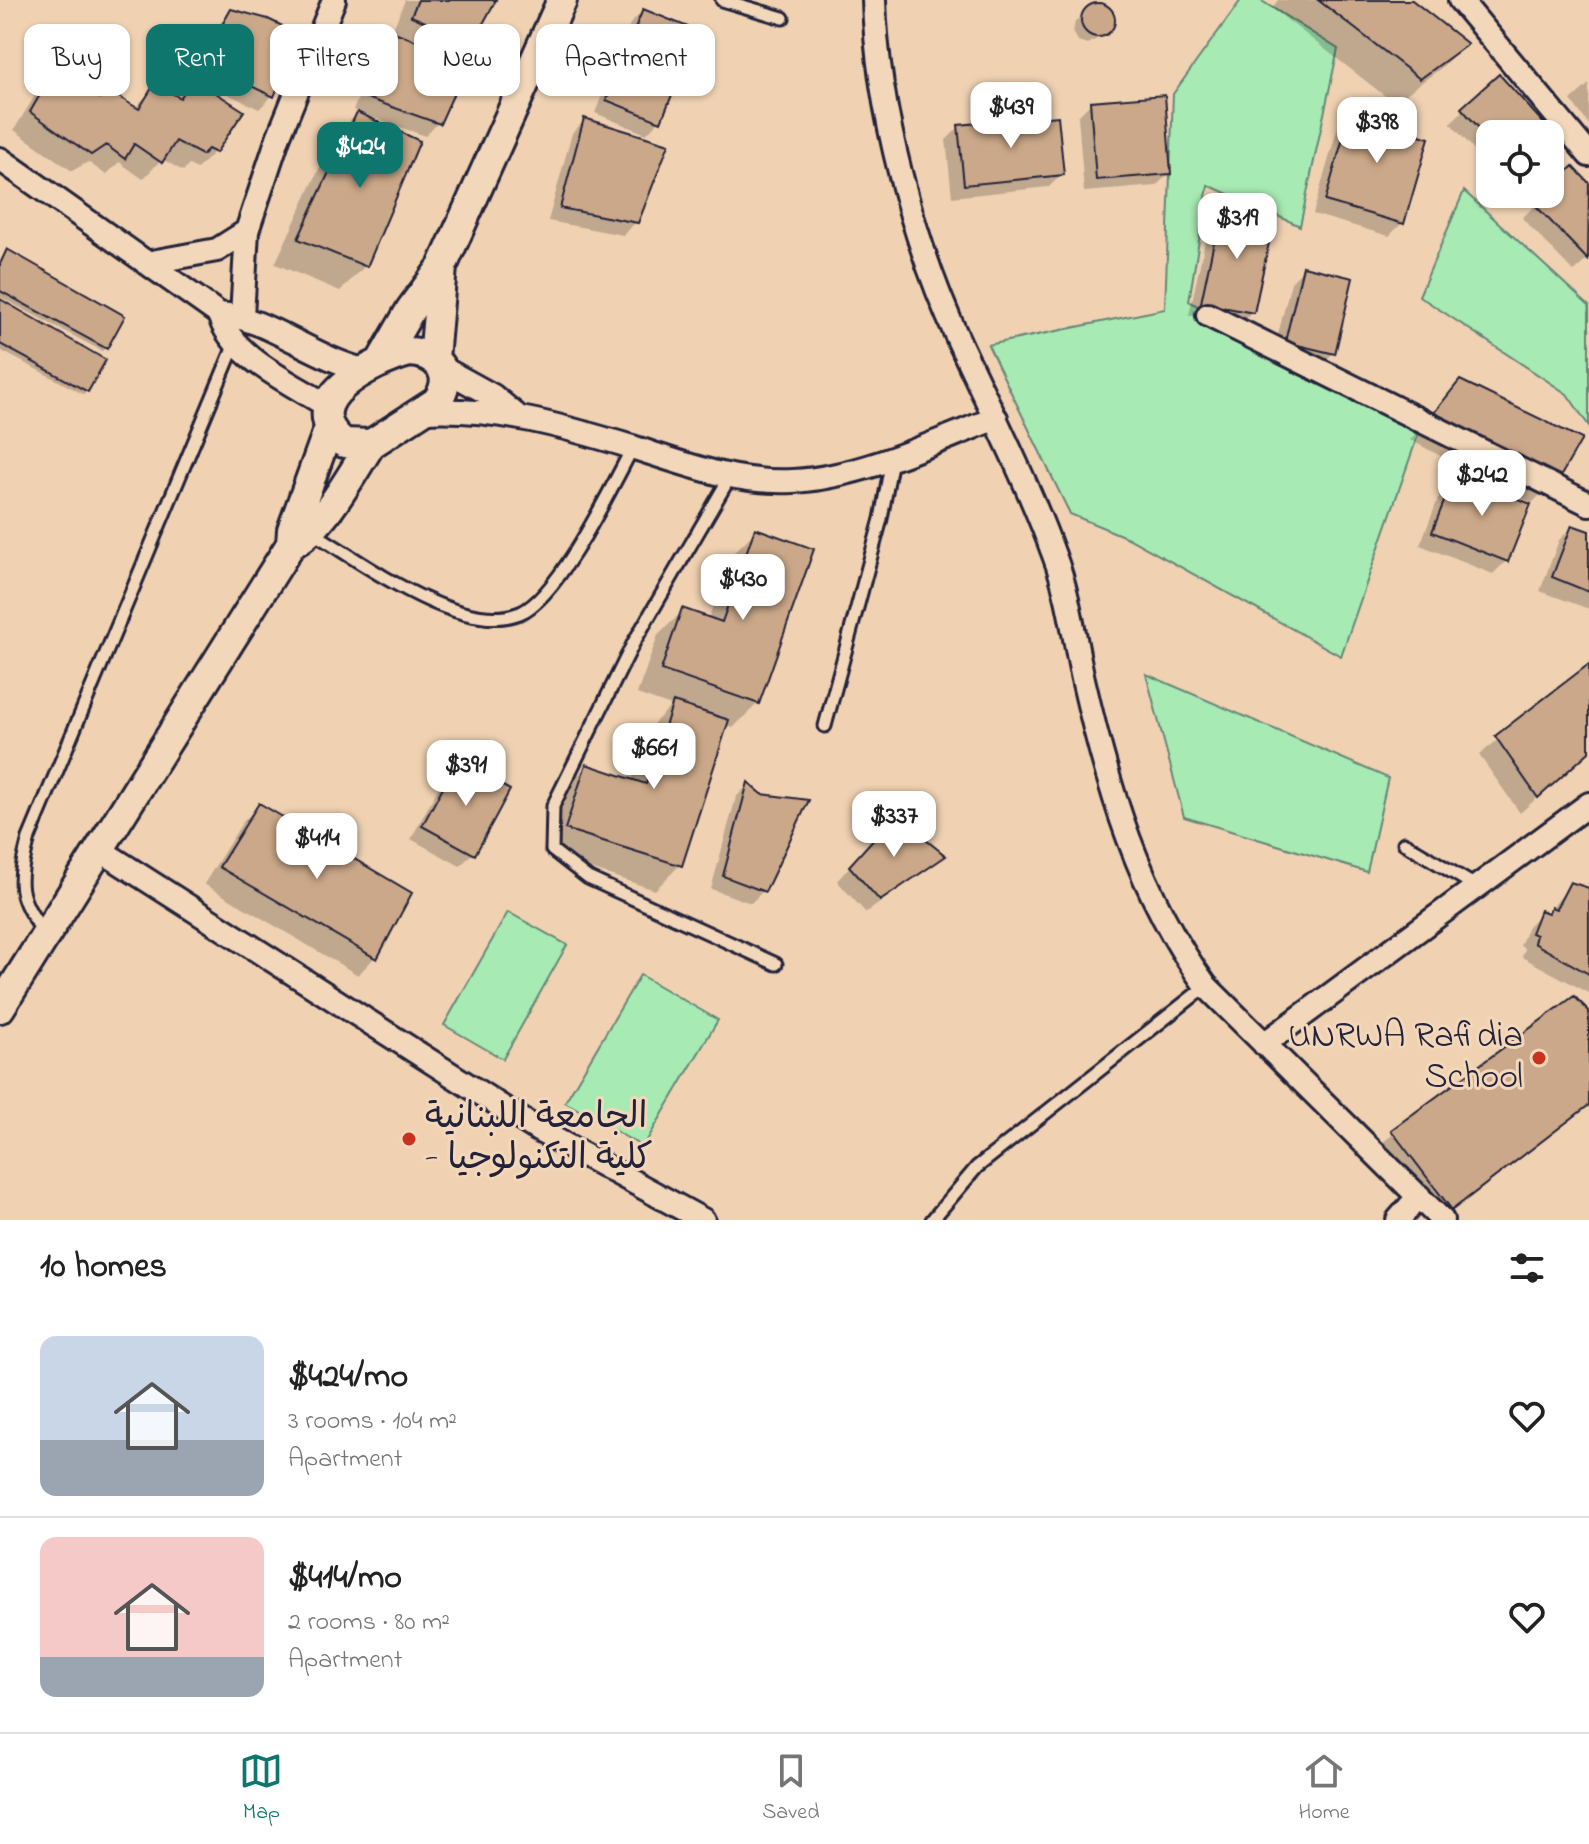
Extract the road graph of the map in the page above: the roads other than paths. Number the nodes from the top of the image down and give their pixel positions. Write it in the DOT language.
graph roads {
  1 [pos="334,0"];
  2 [pos="562,0"];
  3 [pos="722,0"];
  4 [pos="874,0"];
  5 [pos="1460,0"];
  6 [pos="783,18"];
  7 [pos="1589,155"];
  8 [pos="0,159"];
  9 [pos="247,231"];
  10 [pos="146,263"];
  11 [pos="442,267"];
  12 [pos="219,314"];
  13 [pos="1208,315"];
  14 [pos="242,316"];
  15 [pos="234,346"];
  16 [pos="439,364"];
  17 [pos="372,366"];
  18 [pos="423,411"];
  19 [pos="516,415"];
  20 [pos="329,417"];
  21 [pos="996,418"];
  22 [pos="371,444"];
  23 [pos="633,447"];
  24 [pos="892,457"];
  25 [pos="730,477"];
  26 [pos="1589,504"];
  27 [pos="300,537"];
  28 [pos="825,726"];
  29 [pos="1589,804"];
  30 [pos="1404,843"];
  31 [pos="97,848"];
  32 [pos="1477,887"];
  33 [pos="45,934"];
  34 [pos="776,964"];
  35 [pos="1206,986"];
  36 [pos="0,1008"];
  37 [pos="1264,1044"];
  38 [pos="1419,1196"];
  39 [pos="703,1220"];
  40 [pos="932,1220"];
  41 [pos="1398,1220"];
  42 [pos="1442,1220"];
  1 -- 9 [label="street"];
  2 -- 11 [label="street"];
  3 -- 6 [label="lane"];
  4 -- 21 [label="street"];
  5 -- 7 [label="street"];
  8 -- 10 [label="street"];
  9 -- 10 [label="street"];
  9 -- 14 [label="street"];
  10 -- 12 [label="street"];
  11 -- 16 [label="street"];
  11 -- 17 [label="street"];
  12 -- 14 [label="street"];
  12 -- 15 [label="street"];
  13 -- 26 [label="street"];
  14 -- 17 [label="street"];
  15 -- 20 [label="street"];
  15 -- 33 [label="lane"];
  16 -- 17 [label="street"];
  16 -- 18 [label="street"];
  16 -- 19 [label="street"];
  17 -- 20 [label="street"];
  18 -- 19 [label="street"];
  18 -- 22 [label="street"];
  19 -- 23 [label="street"];
  20 -- 22 [label="street"];
  20 -- 27 [label="street"];
  21 -- 24 [label="street"];
  21 -- 35 [label="street"];
  22 -- 27 [label="street"];
  23 -- 25 [label="street"];
  23 -- 27 [label="lane"];
  24 -- 25 [label="street"];
  24 -- 28 [label="lane"];
  25 -- 34 [label="lane"];
  27 -- 31 [label="street"];
  29 -- 32 [label="street"];
  30 -- 32 [label="lane"];
  31 -- 33 [label="street"];
  31 -- 39 [label="street"];
  32 -- 37 [label="street"];
  33 -- 36 [label="street"];
  35 -- 37 [label="street"];
  35 -- 40 [label="lane"];
  37 -- 38 [label="street"];
  38 -- 41 [label="street"];
  38 -- 42 [label="street"];
}
